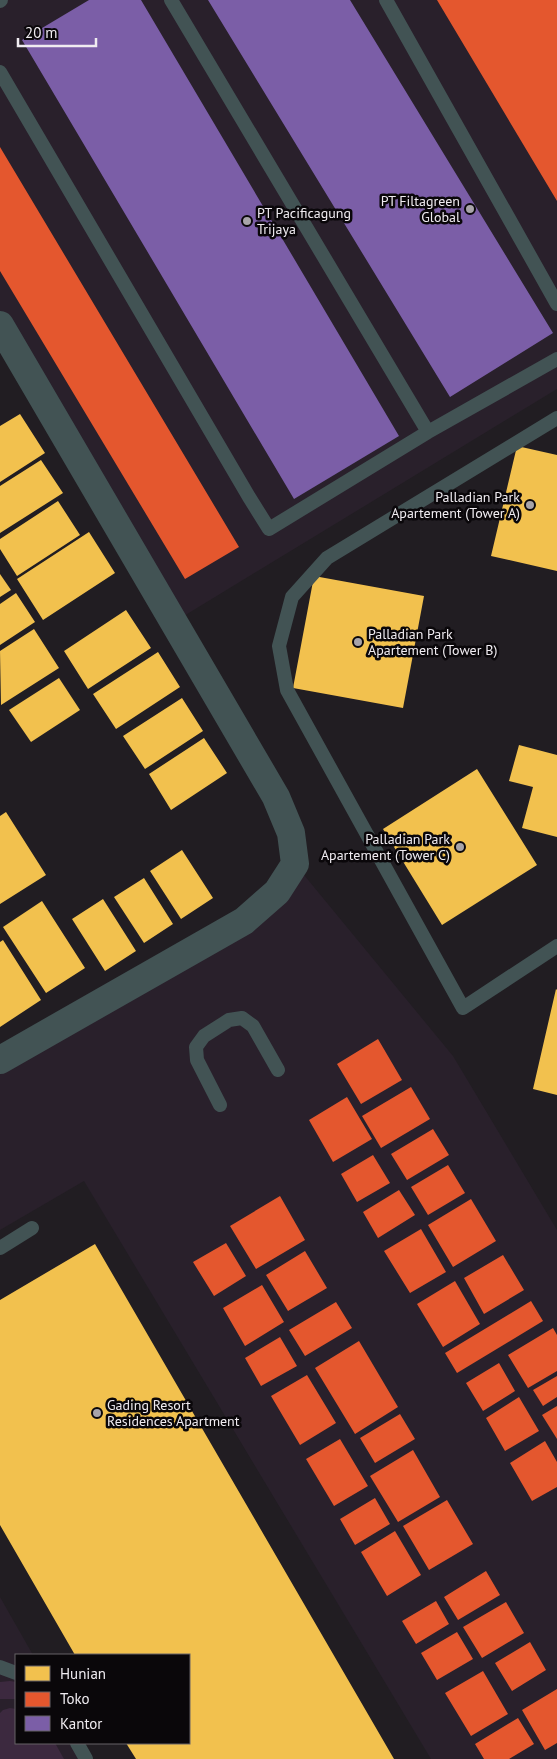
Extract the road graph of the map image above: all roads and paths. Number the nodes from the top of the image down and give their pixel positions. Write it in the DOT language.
graph roads {
  1 [pos="171,0"];
  2 [pos="386,0"];
  3 [pos="0,72"];
  4 [pos="557,304"];
  5 [pos="0,326"];
  6 [pos="557,359"];
  7 [pos="557,418"];
  8 [pos="428,432"];
  9 [pos="557,946"];
  10 [pos="0,1060"];
  11 [pos="278,1070"];
  12 [pos="220,1105"];
  13 [pos="32,1228"];
  14 [pos="0,1248"];
  15 [pos="0,1667"];
  16 [pos="15,1673"];
  17 [pos="77,1744"];
  18 [pos="86,1759"];
  1 -- 8 [label="lane"];
  2 -- 4 [label="lane"];
  3 -- 8 [label="lane"];
  5 -- 10 [label="street"];
  6 -- 8 [label="lane"];
  7 -- 9 [label="lane"];
  11 -- 12 [label="lane"];
  13 -- 14 [label="lane"];
  15 -- 16 [label="lane"];
  17 -- 18 [label="lane"];
}
